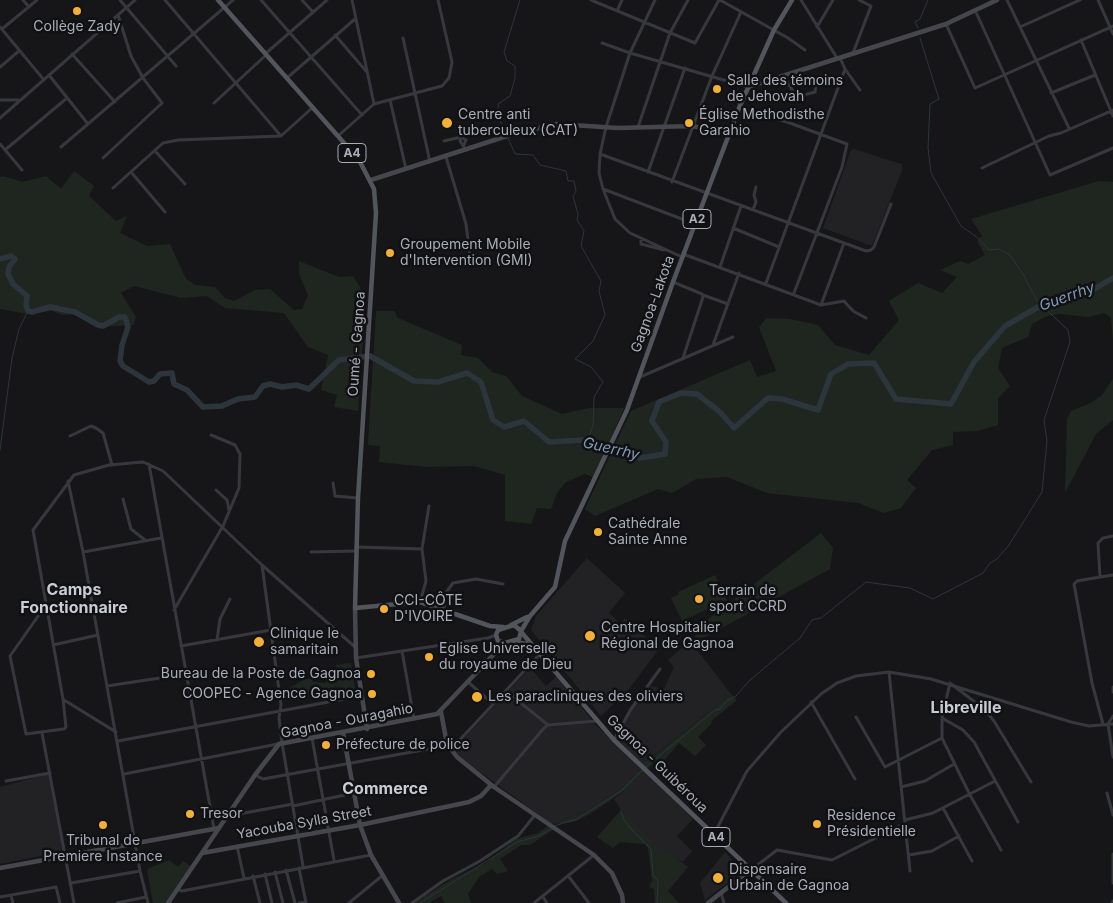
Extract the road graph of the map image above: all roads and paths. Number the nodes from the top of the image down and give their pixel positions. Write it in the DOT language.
graph roads {
  1 [pos="23,0"];
  2 [pos="37,0"];
  3 [pos="120,0"];
  4 [pos="135,0"];
  5 [pos="165,0"];
  6 [pos="218,0"];
  7 [pos="232,0"];
  8 [pos="262,0"];
  9 [pos="302,0"];
  10 [pos="327,0"];
  11 [pos="438,0"];
  12 [pos="591,0"];
  13 [pos="622,0"];
  14 [pos="655,0"];
  15 [pos="688,0"];
  16 [pos="719,0"];
  17 [pos="792,0"];
  18 [pos="801,0"];
  19 [pos="833,0"];
  20 [pos="859,0"];
  21 [pos="997,0"];
  22 [pos="1007,0"];
  23 [pos="1080,0"];
  24 [pos="1098,0"];
  25 [pos="350,1"];
  26 [pos="29,6"];
  27 [pos="224,7"];
  28 [pos="126,8"];
  29 [pos="975,10"];
  30 [pos="616,11"];
  31 [pos="313,12"];
  32 [pos="741,12"];
  33 [pos="118,14"];
  34 [pos="355,19"];
  35 [pos="643,22"];
  36 [pos="946,24"];
  37 [pos="1111,26"];
  38 [pos="817,27"];
  39 [pos="1020,27"];
  40 [pos="1,28"];
  41 [pos="774,30"];
  42 [pos="290,32"];
  43 [pos="670,32"];
  44 [pos="194,34"];
  45 [pos="1113,34"];
  46 [pos="335,36"];
  47 [pos="403,38"];
  48 [pos="1081,40"];
  49 [pos="602,43"];
  50 [pos="805,50"];
  51 [pos="19,51"];
  52 [pos="853,53"];
  53 [pos="72,54"];
  54 [pos="630,54"];
  55 [pos="266,55"];
  56 [pos="168,56"];
  57 [pos="311,57"];
  58 [pos="839,58"];
  59 [pos="659,61"];
  60 [pos="1035,61"];
  61 [pos="176,66"];
  62 [pos="0,67"];
  63 [pos="686,68"];
  64 [pos="844,70"];
  65 [pos="367,73"];
  66 [pos="49,75"];
  67 [pos="1095,75"];
  68 [pos="712,76"];
  69 [pos="1004,76"];
  70 [pos="785,77"];
  71 [pos="143,78"];
  72 [pos="286,78"];
  73 [pos="44,80"];
  74 [pos="236,83"];
  75 [pos="816,84"];
  76 [pos="748,87"];
  77 [pos="860,90"];
  78 [pos="415,93"];
  79 [pos="1052,93"];
  80 [pos="67,98"];
  81 [pos="0,100"];
  82 [pos="20,100"];
  83 [pos="390,100"];
  84 [pos="116,102"];
  85 [pos="214,104"];
  86 [pos="374,104"];
  87 [pos="312,108"];
  88 [pos="739,108"];
  89 [pos="1112,110"];
  90 [pos="362,115"];
  91 [pos="1113,116"];
  92 [pos="0,118"];
  93 [pos="88,124"];
  94 [pos="666,126"];
  95 [pos="693,126"];
  96 [pos="606,127"];
  97 [pos="638,127"];
  98 [pos="1069,128"];
  99 [pos="729,135"];
  100 [pos="822,135"];
  101 [pos="281,136"];
  102 [pos="338,137"];
  103 [pos="444,141"];
  104 [pos="1034,143"];
  105 [pos="0,144"];
  106 [pos="465,147"];
  107 [pos="60,148"];
  108 [pos="1113,148"];
  109 [pos="5,150"];
  110 [pos="155,151"];
  111 [pos="600,154"];
  112 [pos="446,157"];
  113 [pos="103,158"];
  114 [pos="430,162"];
  115 [pos="982,168"];
  116 [pos="406,169"];
  117 [pos="22,170"];
  118 [pos="131,172"];
  119 [pos="648,172"];
  120 [pos="371,180"];
  121 [pos="672,182"];
  122 [pos="185,184"];
  123 [pos="756,187"];
  124 [pos="114,188"];
  125 [pos="603,189"];
  126 [pos="706,195"];
  127 [pos="891,204"];
  128 [pos="741,206"];
  129 [pos="753,210"];
  130 [pos="165,212"];
  131 [pos="788,223"];
  132 [pos="695,224"];
  133 [pos="733,228"];
  134 [pos="816,233"];
  135 [pos="844,243"];
  136 [pos="779,247"];
  137 [pos="683,255"];
  138 [pos="471,264"];
  139 [pos="720,267"];
  140 [pos="739,274"];
  141 [pos="673,282"];
  142 [pos="766,283"];
  143 [pos="794,294"];
  144 [pos="703,295"];
  145 [pos="728,304"];
  146 [pos="821,305"];
  147 [pos="866,318"];
  148 [pos="733,337"];
  149 [pos="713,345"];
  150 [pos="682,358"];
  151 [pos="638,377"];
  152 [pos="210,434"];
  153 [pos="70,436"];
  154 [pos="149,464"];
  155 [pos="112,465"];
  156 [pos="68,481"];
  157 [pos="333,483"];
  158 [pos="216,490"];
  159 [pos="123,498"];
  160 [pos="358,498"];
  161 [pos="429,506"];
  162 [pos="230,510"];
  163 [pos="223,526"];
  164 [pos="1113,536"];
  165 [pos="161,538"];
  166 [pos="146,540"];
  167 [pos="355,549"];
  168 [pos="422,549"];
  169 [pos="83,552"];
  170 [pos="311,552"];
  171 [pos="262,565"];
  172 [pos="1113,575"];
  173 [pos="1100,577"];
  174 [pos="503,584"];
  175 [pos="230,599"];
  176 [pos="420,602"];
  177 [pos="46,605"];
  178 [pos="355,608"];
  179 [pos="444,609"];
  180 [pos="174,611"];
  181 [pos="533,611"];
  182 [pos="490,626"];
  183 [pos="506,626"];
  184 [pos="271,630"];
  185 [pos="522,632"];
  186 [pos="98,635"];
  187 [pos="497,638"];
  188 [pos="217,640"];
  189 [pos="516,642"];
  190 [pos="509,643"];
  191 [pos="53,645"];
  192 [pos="534,645"];
  193 [pos="181,646"];
  194 [pos="355,647"];
  195 [pos="402,651"];
  196 [pos="495,653"];
  197 [pos="540,653"];
  198 [pos="356,658"];
  199 [pos="660,669"];
  200 [pos="889,672"];
  201 [pos="186,674"];
  202 [pos="468,682"];
  203 [pos="950,683"];
  204 [pos="107,686"];
  205 [pos="1113,687"];
  206 [pos="506,691"];
  207 [pos="1113,692"];
  208 [pos="361,696"];
  209 [pos="63,699"];
  210 [pos="811,702"];
  211 [pos="493,704"];
  212 [pos="281,710"];
  213 [pos="441,712"];
  214 [pos="1113,716"];
  215 [pos="856,717"];
  216 [pos="942,718"];
  217 [pos="414,719"];
  218 [pos="597,721"];
  219 [pos="1103,724"];
  220 [pos="1108,724"];
  221 [pos="1113,724"];
  222 [pos="548,725"];
  223 [pos="196,726"];
  224 [pos="367,728"];
  225 [pos="116,732"];
  226 [pos="42,733"];
  227 [pos="343,733"];
  228 [pos="312,738"];
  229 [pos="942,738"];
  230 [pos="614,740"];
  231 [pos="118,741"];
  232 [pos="281,744"];
  233 [pos="447,744"];
  234 [pos="1113,757"];
  235 [pos="202,759"];
  236 [pos="898,760"];
  237 [pos="348,764"];
  238 [pos="954,764"];
  239 [pos="318,769"];
  240 [pos="50,773"];
  241 [pos="124,774"];
  242 [pos="288,775"];
  243 [pos="255,776"];
  244 [pos="855,779"];
  245 [pos="6,781"];
  246 [pos="995,781"];
  247 [pos="1031,782"];
  248 [pos="492,786"];
  249 [pos="901,787"];
  250 [pos="354,793"];
  251 [pos="1107,793"];
  252 [pos="970,794"];
  253 [pos="323,798"];
  254 [pos="293,805"];
  255 [pos="943,808"];
  256 [pos="535,815"];
  257 [pos="1113,815"];
  258 [pos="228,816"];
  259 [pos="905,822"];
  260 [pos="1018,822"];
  261 [pos="360,825"];
  262 [pos="217,828"];
  263 [pos="328,829"];
  264 [pos="713,834"];
  265 [pos="298,835"];
  266 [pos="958,836"];
  267 [pos="136,842"];
  268 [pos="237,846"];
  269 [pos="1001,850"];
  270 [pos="202,852"];
  271 [pos="371,855"];
  272 [pos="594,855"];
  273 [pos="910,855"];
  274 [pos="1113,855"];
  275 [pos="65,856"];
  276 [pos="334,860"];
  277 [pos="972,861"];
  278 [pos="304,866"];
  279 [pos="0,868"];
  280 [pos="299,868"];
  281 [pos="286,870"];
  282 [pos="750,870"];
  283 [pos="910,870"];
  284 [pos="140,871"];
  285 [pos="275,872"];
  286 [pos="265,874"];
  287 [pos="383,875"];
  288 [pos="253,876"];
  289 [pos="569,877"];
  290 [pos="244,878"];
  291 [pos="70,883"];
  292 [pos="1113,883"];
  293 [pos="177,889"];
  294 [pos="721,893"];
  295 [pos="12,895"];
  296 [pos="0,897"];
  297 [pos="146,897"];
  298 [pos="543,897"];
  299 [pos="306,902"];
  300 [pos="13,903"];
  301 [pos="60,903"];
  302 [pos="74,903"];
  303 [pos="117,903"];
  304 [pos="148,903"];
  305 [pos="168,903"];
  306 [pos="260,903"];
  307 [pos="272,903"];
  308 [pos="283,903"];
  309 [pos="295,903"];
  310 [pos="299,903"];
  311 [pos="349,903"];
  312 [pos="398,903"];
  313 [pos="412,903"];
  314 [pos="534,903"];
  315 [pos="548,903"];
  316 [pos="589,903"];
  317 [pos="623,903"];
  318 [pos="708,903"];
  319 [pos="724,903"];
  320 [pos="786,903"];
  1 -- 26 [label="street"];
  2 -- 26 [label="street"];
  3 -- 28 [label="street"];
  4 -- 28 [label="street"];
  5 -- 44 [label="street"];
  6 -- 27 [label="main road, Oumé - Gagnoa / A4"];
  7 -- 27 [label="street"];
  8 -- 42 [label="street"];
  9 -- 31 [label="street"];
  10 -- 31 [label="street"];
  11 -- 78 [label="street"];
  12 -- 30 [label="street"];
  13 -- 30 [label="street"];
  14 -- 35 [label="street"];
  15 -- 43 [label="street"];
  16 -- 32 [label="street"];
  16 -- 43 [label="street"];
  17 -- 41 [label="main road, Gagnoa-Lakota / A2"];
  18 -- 38 [label="street"];
  19 -- 38 [label="street"];
  20 -- 52 [label="street"];
  21 -- 29 [label="street"];
  22 -- 39 [label="street"];
  23 -- 39 [label="street"];
  24 -- 37 [label="street"];
  25 -- 34 [label="street"];
  26 -- 40 [label="street"];
  27 -- 44 [label="street"];
  27 -- 55 [label="main road, Oumé - Gagnoa / A4"];
  28 -- 33 [label="street"];
  28 -- 56 [label="street"];
  29 -- 36 [label="street"];
  29 -- 69 [label="street"];
  30 -- 35 [label="street"];
  31 -- 42 [label="street"];
  32 -- 41 [label="street"];
  32 -- 68 [label="street"];
  33 -- 53 [label="street"];
  33 -- 71 [label="street"];
  34 -- 46 [label="street"];
  34 -- 65 [label="street"];
  35 -- 43 [label="street"];
  35 -- 54 [label="street"];
  36 -- 52 [label="street"];
  36 -- 69 [label="street"];
  37 -- 45 [label="street"];
  37 -- 48 [label="street"];
  38 -- 58 [label="street"];
  39 -- 60 [label="street"];
  40 -- 51 [label="street"];
  41 -- 50 [label="street"];
  41 -- 76 [label="main road, Gagnoa-Lakota / A2"];
  42 -- 55 [label="street"];
  42 -- 57 [label="street"];
  43 -- 59 [label="street"];
  44 -- 56 [label="street"];
  44 -- 74 [label="street"];
  46 -- 57 [label="street"];
  46 -- 65 [label="street"];
  47 -- 78 [label="street"];
  48 -- 60 [label="street"];
  48 -- 67 [label="street"];
  49 -- 54 [label="street"];
  51 -- 62 [label="street"];
  51 -- 73 [label="street"];
  52 -- 58 [label="street"];
  53 -- 66 [label="street"];
  53 -- 84 [label="street"];
  54 -- 59 [label="street"];
  54 -- 96 [label="street"];
  55 -- 72 [label="main road, Oumé - Gagnoa / A4"];
  55 -- 74 [label="street"];
  56 -- 61 [label="street"];
  56 -- 71 [label="street"];
  57 -- 72 [label="street"];
  57 -- 90 [label="street"];
  58 -- 64 [label="street"];
  58 -- 70 [label="street"];
  59 -- 63 [label="street"];
  59 -- 97 [label="street"];
  60 -- 69 [label="street"];
  60 -- 79 [label="street"];
  63 -- 68 [label="street"];
  63 -- 94 [label="street"];
  64 -- 77 [label="street"];
  64 -- 100 [label="street"];
  65 -- 86 [label="street"];
  66 -- 73 [label="street"];
  66 -- 80 [label="street"];
  67 -- 79 [label="street"];
  67 -- 89 [label="street"];
  68 -- 76 [label="street"];
  68 -- 95 [label="street"];
  69 -- 104 [label="street"];
  70 -- 75 [label="street"];
  70 -- 76 [label="street"];
  71 -- 84 [label="street"];
  71 -- 113 [label="street"];
  72 -- 87 [label="main road, Oumé - Gagnoa / A4"];
  73 -- 82 [label="street"];
  74 -- 85 [label="street"];
  74 -- 101 [label="street"];
  76 -- 88 [label="main road, Gagnoa-Lakota / A2"];
  78 -- 83 [label="street"];
  78 -- 114 [label="street"];
  79 -- 98 [label="street"];
  80 -- 93 [label="street"];
  80 -- 109 [label="street"];
  81 -- 82 [label="street"];
  82 -- 92 [label="street"];
  83 -- 86 [label="street"];
  83 -- 116 [label="street"];
  84 -- 93 [label="street"];
  86 -- 90 [label="street"];
  87 -- 101 [label="street"];
  87 -- 102 [label="main road, Oumé - Gagnoa / A4"];
  88 -- 99 [label="main road, Gagnoa-Lakota / A2"];
  88 -- 100 [label="street"];
  89 -- 91 [label="street"];
  89 -- 98 [label="street"];
  90 -- 102 [label="street"];
  93 -- 107 [label="street"];
  94 -- 95 [label="street"];
  94 -- 97 [label="street"];
  94 -- 119 [label="street"];
  95 -- 99 [label="street"];
  95 -- 121 [label="street"];
  96 -- 97 [label="street"];
  96 -- 106 [label="street"];
  96 -- 111 [label="street"];
  98 -- 104 [label="street"];
  99 -- 126 [label="main road, Gagnoa-Lakota / A2"];
  100 -- 131 [label="street"];
  100 -- 134 [label="street"];
  101 -- 110 [label="street"];
  102 -- 120 [label="main road, Oumé - Gagnoa / A4"];
  103 -- 106 [label="street"];
  104 -- 108 [label="street"];
  104 -- 115 [label="street"];
  105 -- 109 [label="street"];
  106 -- 112 [label="street"];
  109 -- 117 [label="street"];
  110 -- 118 [label="street"];
  110 -- 122 [label="street"];
  111 -- 119 [label="street"];
  111 -- 125 [label="street"];
  112 -- 114 [label="street"];
  112 -- 138 [label="street"];
  114 -- 116 [label="street"];
  116 -- 120 [label="street"];
  118 -- 124 [label="street"];
  118 -- 130 [label="street"];
  119 -- 121 [label="street"];
  120 -- 160 [label="main road, Oumé - Gagnoa / A4"];
  121 -- 126 [label="street"];
  123 -- 129 [label="street"];
  125 -- 132 [label="street"];
  125 -- 137 [label="street"];
  126 -- 128 [label="street"];
  126 -- 132 [label="main road, Gagnoa-Lakota / A2"];
  127 -- 135 [label="street"];
  128 -- 129 [label="street"];
  128 -- 133 [label="street"];
  129 -- 131 [label="street"];
  131 -- 134 [label="street"];
  131 -- 136 [label="street"];
  132 -- 137 [label="main road, Gagnoa-Lakota / A2"];
  133 -- 136 [label="street"];
  133 -- 139 [label="street"];
  134 -- 135 [label="street"];
  134 -- 143 [label="street"];
  135 -- 146 [label="street"];
  136 -- 142 [label="street"];
  137 -- 139 [label="street"];
  137 -- 141 [label="main road, Gagnoa-Lakota / A2"];
  139 -- 140 [label="street"];
  140 -- 142 [label="street"];
  140 -- 145 [label="street"];
  141 -- 144 [label="street"];
  141 -- 151 [label="main road, Gagnoa-Lakota / A2"];
  142 -- 143 [label="street"];
  143 -- 146 [label="street"];
  144 -- 145 [label="street"];
  144 -- 150 [label="street"];
  145 -- 149 [label="street"];
  146 -- 147 [label="street"];
  148 -- 149 [label="street"];
  149 -- 150 [label="street"];
  150 -- 151 [label="street"];
  151 -- 181 [label="main road, Gagnoa-Lakota / A2"];
  152 -- 162 [label="street"];
  153 -- 155 [label="street"];
  154 -- 155 [label="street"];
  154 -- 163 [label="street"];
  154 -- 165 [label="street"];
  155 -- 156 [label="street"];
  156 -- 169 [label="street"];
  156 -- 177 [label="street"];
  157 -- 160 [label="street"];
  158 -- 162 [label="street"];
  159 -- 166 [label="street"];
  160 -- 167 [label="main road, Oumé - Gagnoa / A4"];
  161 -- 168 [label="street"];
  162 -- 163 [label="street"];
  163 -- 171 [label="street"];
  163 -- 180 [label="street"];
  164 -- 173 [label="street"];
  165 -- 166 [label="street"];
  165 -- 180 [label="street"];
  166 -- 169 [label="street"];
  167 -- 168 [label="street"];
  167 -- 170 [label="street"];
  167 -- 178 [label="main road, Oumé - Gagnoa / A4"];
  168 -- 176 [label="street"];
  169 -- 186 [label="street"];
  171 -- 184 [label="street"];
  171 -- 194 [label="street"];
  172 -- 173 [label="street"];
  173 -- 219 [label="street"];
  174 -- 179 [label="street"];
  175 -- 188 [label="street"];
  176 -- 178 [label="main road"];
  176 -- 179 [label="main road"];
  177 -- 191 [label="street"];
  177 -- 226 [label="street"];
  178 -- 194 [label="street"];
  179 -- 182 [label="main road"];
  180 -- 193 [label="street"];
  181 -- 183 [label="main road, Gagnoa-Lakota / A2"];
  181 -- 185 [label="main road, Gagnoa-Lakota / A2"];
  182 -- 183 [label="main road"];
  182 -- 187 [label="main road"];
  183 -- 185 [label="main road"];
  183 -- 187 [label="main road, Gagnoa-Lakota"];
  184 -- 188 [label="street"];
  184 -- 212 [label="street"];
  185 -- 189 [label="main road, Gagnoa-Lakota"];
  185 -- 192 [label="main road, Gagnoa - Guibéroua / A4"];
  186 -- 191 [label="street"];
  186 -- 204 [label="street"];
  187 -- 190 [label="main road"];
  187 -- 195 [label="street"];
  187 -- 196 [label="street"];
  188 -- 193 [label="street"];
  189 -- 190 [label="main road"];
  189 -- 192 [label="main road"];
  190 -- 196 [label="street"];
  191 -- 209 [label="street"];
  192 -- 197 [label="main road, Gagnoa - Guibéroua / A4"];
  193 -- 201 [label="street"];
  194 -- 198 [label="street"];
  195 -- 198 [label="street"];
  195 -- 217 [label="street"];
  196 -- 202 [label="street"];
  197 -- 206 [label="street"];
  197 -- 218 [label="main road, Gagnoa - Guibéroua / A4"];
  198 -- 208 [label="street"];
  199 -- 230 [label="street"];
  200 -- 203 [label="street"];
  200 -- 210 [label="street"];
  200 -- 236 [label="street"];
  201 -- 204 [label="street"];
  201 -- 223 [label="street"];
  202 -- 211 [label="street"];
  202 -- 213 [label="street"];
  203 -- 216 [label="street"];
  203 -- 219 [label="street"];
  203 -- 247 [label="street"];
  204 -- 225 [label="street"];
  205 -- 207 [label="street"];
  206 -- 211 [label="street"];
  206 -- 222 [label="street"];
  208 -- 212 [label="street"];
  208 -- 224 [label="street"];
  209 -- 225 [label="street"];
  209 -- 226 [label="street"];
  210 -- 244 [label="street"];
  210 -- 264 [label="street"];
  211 -- 233 [label="street"];
  212 -- 223 [label="street"];
  212 -- 232 [label="street"];
  213 -- 217 [label="street, Gagnoa - Ouragahio"];
  213 -- 233 [label="street"];
  214 -- 220 [label="street"];
  215 -- 236 [label="street"];
  216 -- 229 [label="street"];
  216 -- 246 [label="street"];
  217 -- 224 [label="street, Gagnoa - Ouragahio"];
  218 -- 222 [label="street"];
  218 -- 230 [label="main road, Gagnoa - Guibéroua / A4"];
  219 -- 220 [label="street"];
  220 -- 221 [label="street"];
  220 -- 234 [label="street"];
  222 -- 248 [label="street"];
  223 -- 231 [label="street"];
  223 -- 235 [label="street"];
  224 -- 227 [label="street, Gagnoa - Ouragahio"];
  225 -- 231 [label="street"];
  226 -- 240 [label="street"];
  227 -- 228 [label="street, Gagnoa - Ouragahio"];
  227 -- 237 [label="street"];
  228 -- 232 [label="street, Gagnoa - Ouragahio"];
  228 -- 239 [label="street"];
  229 -- 236 [label="street"];
  229 -- 238 [label="street"];
  230 -- 264 [label="main road, Gagnoa - Guibéroua / A4"];
  231 -- 241 [label="street"];
  232 -- 235 [label="street"];
  232 -- 242 [label="street"];
  232 -- 243 [label="street, Gagnoa - Ouragahio"];
  233 -- 237 [label="street"];
  233 -- 248 [label="street"];
  235 -- 241 [label="street"];
  235 -- 262 [label="street"];
  236 -- 249 [label="street"];
  237 -- 239 [label="street"];
  237 -- 250 [label="street"];
  238 -- 249 [label="street"];
  238 -- 252 [label="street"];
  239 -- 242 [label="street"];
  239 -- 253 [label="street"];
  240 -- 245 [label="street"];
  240 -- 275 [label="street"];
  241 -- 267 [label="street"];
  242 -- 243 [label="street"];
  242 -- 254 [label="street"];
  243 -- 258 [label="street, Gagnoa - Ouragahio"];
  246 -- 252 [label="street"];
  246 -- 260 [label="street"];
  248 -- 256 [label="street"];
  248 -- 261 [label="street, Yacouba Sylla Street"];
  249 -- 259 [label="street"];
  250 -- 253 [label="street"];
  250 -- 261 [label="street"];
  251 -- 257 [label="street"];
  252 -- 255 [label="street"];
  252 -- 269 [label="street"];
  253 -- 254 [label="street"];
  253 -- 263 [label="street"];
  254 -- 258 [label="street"];
  254 -- 265 [label="street"];
  255 -- 259 [label="street"];
  255 -- 266 [label="street"];
  256 -- 272 [label="street"];
  256 -- 313 [label="street"];
  258 -- 262 [label="street, Gagnoa - Ouragahio"];
  259 -- 273 [label="street"];
  259 -- 282 [label="street"];
  261 -- 263 [label="street, Yacouba Sylla Street"];
  261 -- 271 [label="street"];
  262 -- 267 [label="street"];
  262 -- 270 [label="street, Gagnoa - Ouragahio"];
  263 -- 265 [label="street, Yacouba Sylla Street"];
  263 -- 276 [label="street"];
  264 -- 282 [label="main road, Gagnoa - Guibéroua / A4"];
  265 -- 268 [label="street, Yacouba Sylla Street"];
  265 -- 278 [label="street"];
  266 -- 273 [label="street"];
  266 -- 277 [label="street"];
  267 -- 275 [label="street"];
  267 -- 284 [label="street"];
  268 -- 270 [label="street, Yacouba Sylla Street"];
  268 -- 290 [label="street"];
  270 -- 293 [label="street, Gagnoa - Ouragahio"];
  271 -- 276 [label="street"];
  271 -- 287 [label="street"];
  272 -- 289 [label="street"];
  272 -- 317 [label="street"];
  273 -- 283 [label="street"];
  274 -- 292 [label="street"];
  275 -- 279 [label="street"];
  275 -- 291 [label="street"];
  276 -- 278 [label="street"];
  278 -- 280 [label="street"];
  280 -- 281 [label="street"];
  280 -- 299 [label="street"];
  281 -- 285 [label="street"];
  281 -- 309 [label="street"];
  282 -- 294 [label="street"];
  282 -- 320 [label="main road, Gagnoa - Guibéroua / A4"];
  284 -- 291 [label="street"];
  284 -- 297 [label="street"];
  285 -- 286 [label="street"];
  285 -- 308 [label="street"];
  286 -- 288 [label="street"];
  286 -- 307 [label="street"];
  287 -- 311 [label="street"];
  287 -- 312 [label="street"];
  288 -- 290 [label="street"];
  288 -- 306 [label="street"];
  289 -- 298 [label="street"];
  289 -- 316 [label="street"];
  290 -- 293 [label="street"];
  291 -- 302 [label="street"];
  293 -- 305 [label="street, Gagnoa - Ouragahio"];
  294 -- 318 [label="street"];
  294 -- 319 [label="street"];
  295 -- 296 [label="street"];
  295 -- 300 [label="street"];
  295 -- 301 [label="street"];
  297 -- 303 [label="street"];
  297 -- 304 [label="street"];
  298 -- 314 [label="street"];
  298 -- 315 [label="street"];
  299 -- 310 [label="street"];
}
